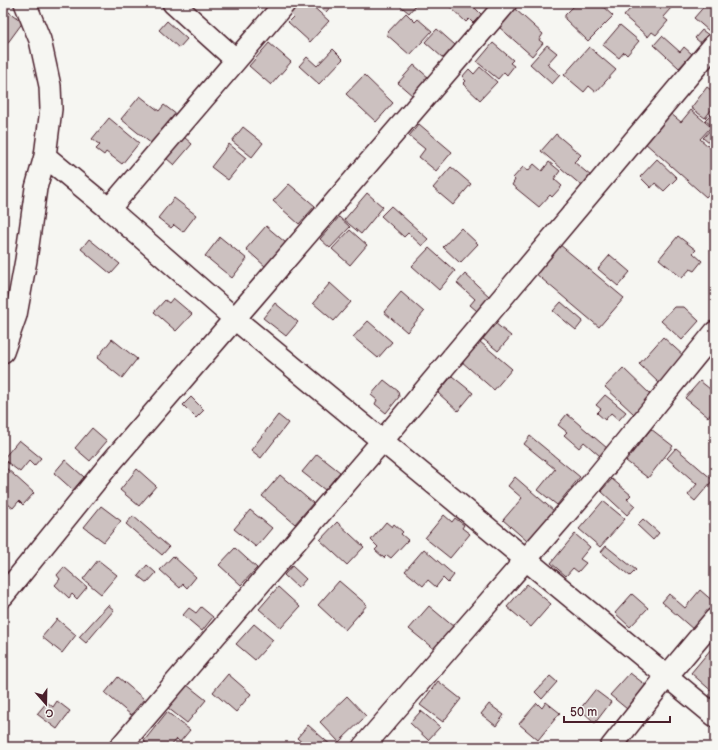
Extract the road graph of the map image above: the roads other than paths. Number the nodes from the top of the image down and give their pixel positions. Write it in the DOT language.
graph roads {
  1 [pos="25,3"];
  2 [pos="173,3"];
  3 [pos="284,3"];
  4 [pos="506,3"];
  5 [pos="715,44"];
  6 [pos="236,60"];
  7 [pos="45,156"];
  8 [pos="109,209"];
  9 [pos="235,319"];
  10 [pos="715,332"];
  11 [pos="3,352"];
  12 [pos="383,440"];
  13 [pos="526,560"];
  14 [pos="3,596"];
  15 [pos="715,619"];
  16 [pos="667,676"];
  17 [pos="715,716"];
  18 [pos="120,747"];
  19 [pos="363,747"];
  20 [pos="611,747"];
  1 -- 7 [label="street"];
  2 -- 6 [label="street"];
  3 -- 6 [label="street"];
  4 -- 9 [label="street"];
  5 -- 12 [label="street"];
  6 -- 8 [label="street"];
  7 -- 8 [label="street"];
  7 -- 11 [label="street"];
  8 -- 9 [label="street"];
  9 -- 12 [label="street"];
  9 -- 14 [label="street"];
  10 -- 13 [label="street"];
  12 -- 13 [label="street"];
  12 -- 18 [label="street"];
  13 -- 16 [label="street"];
  13 -- 19 [label="street"];
  15 -- 16 [label="street"];
  16 -- 17 [label="street"];
  16 -- 20 [label="street"];
}
